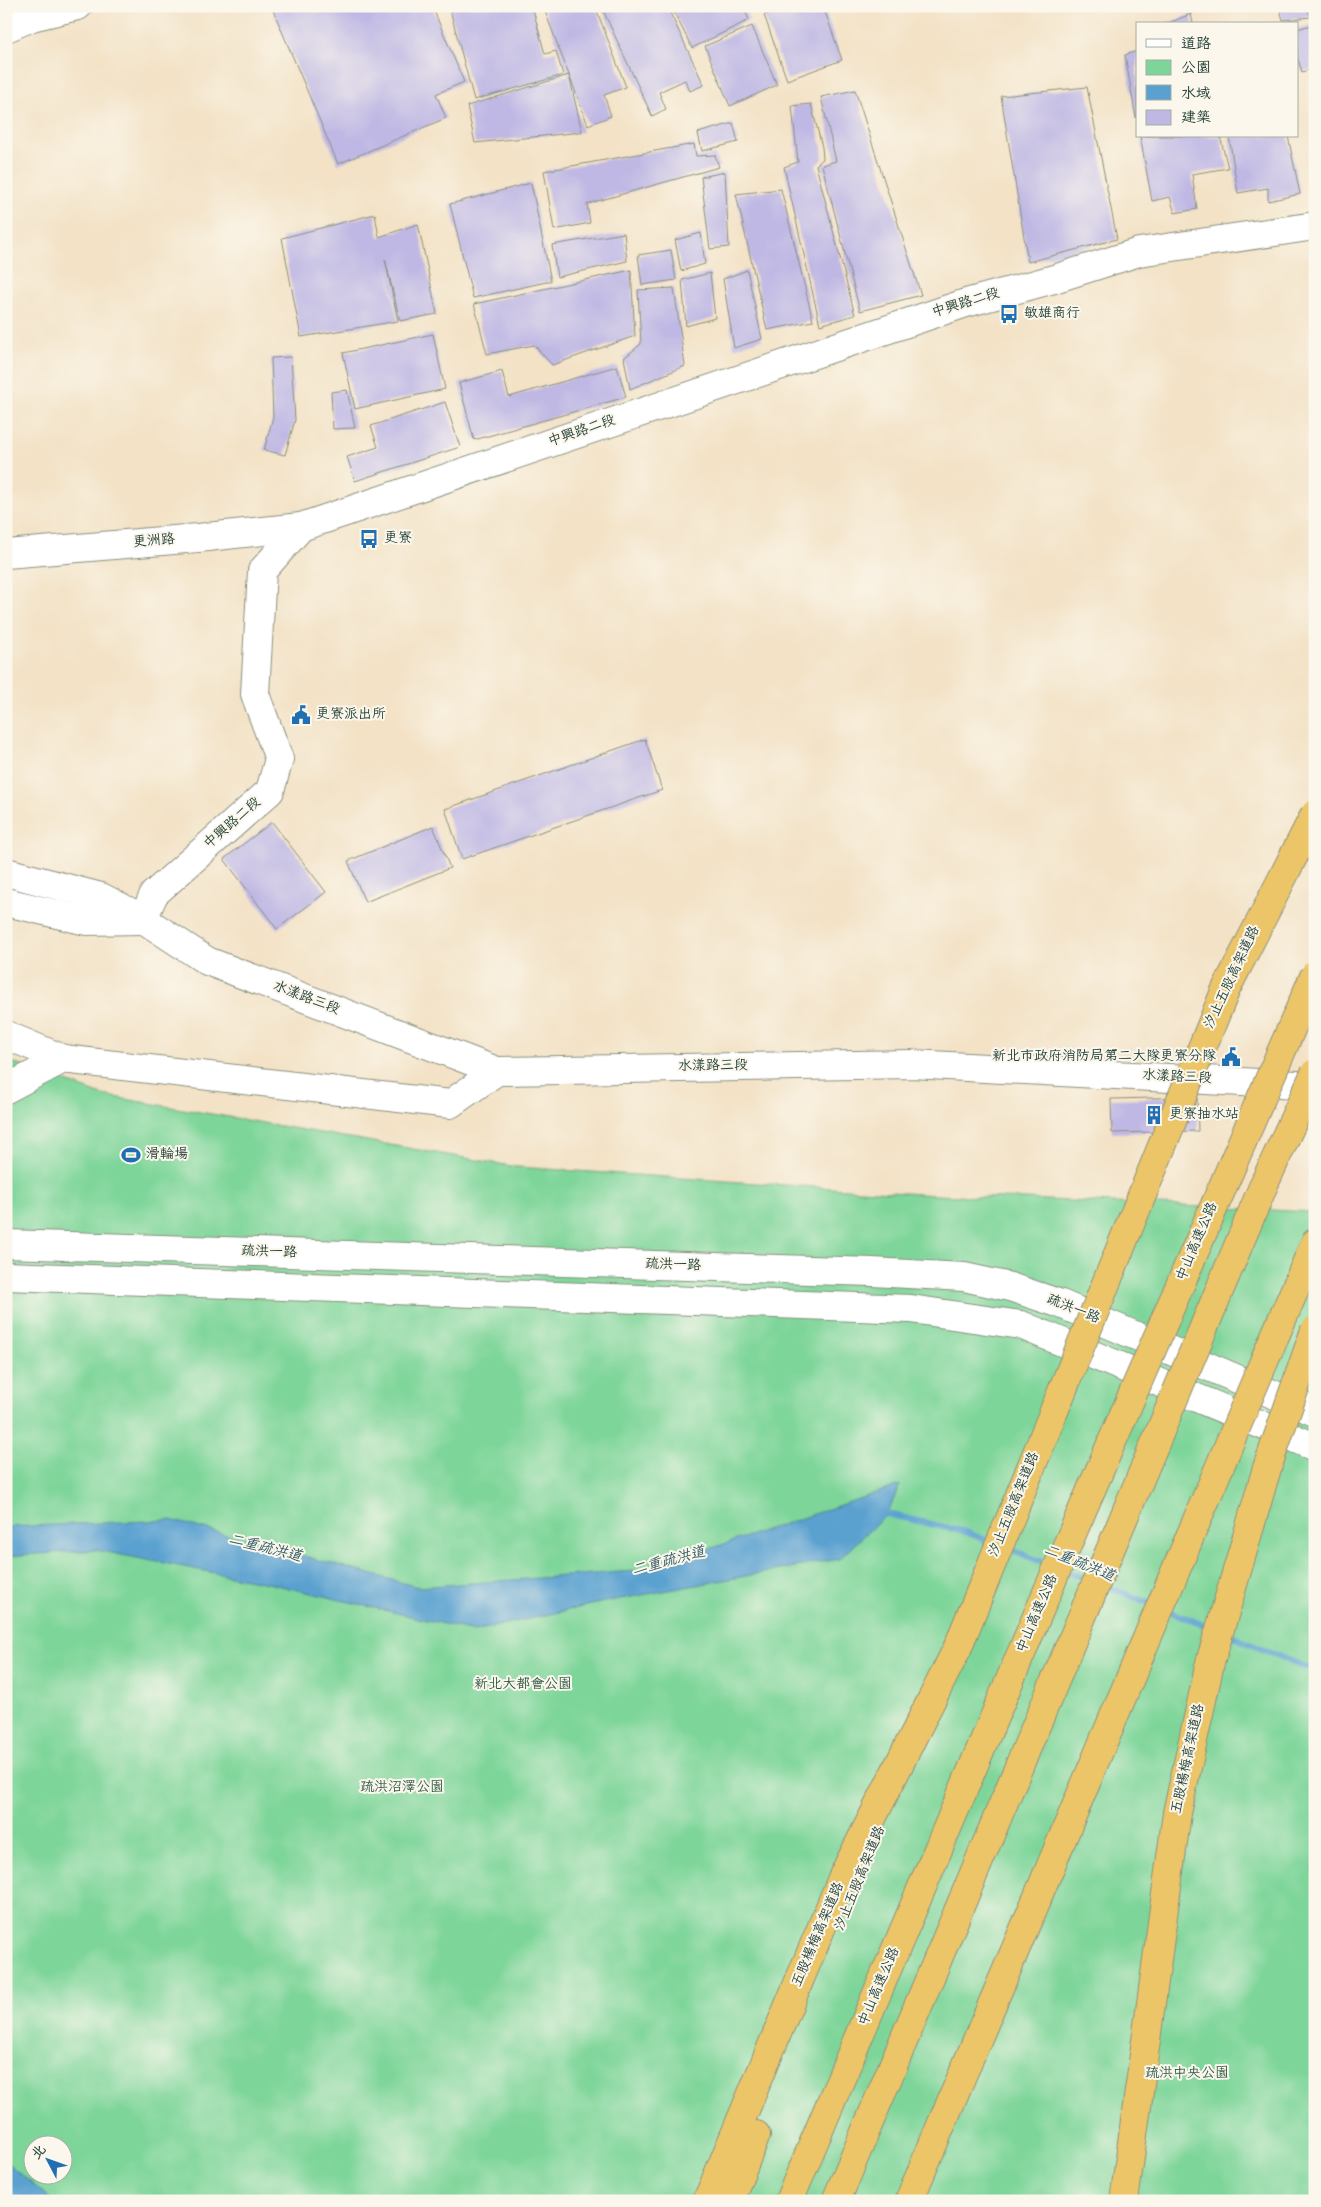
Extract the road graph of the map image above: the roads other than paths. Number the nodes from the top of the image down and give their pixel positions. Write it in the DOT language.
graph roads {
  1 [pos="78,6"];
  2 [pos="6,28"];
  3 [pos="1315,226"];
  4 [pos="301,527"];
  5 [pos="6,554"];
  6 [pos="1315,814"];
  7 [pos="6,872"];
  8 [pos="6,902"];
  9 [pos="143,920"];
  10 [pos="1315,974"];
  11 [pos="6,1035"];
  12 [pos="63,1059"];
  13 [pos="497,1070"];
  14 [pos="1315,1073"];
  15 [pos="1315,1086"];
  16 [pos="6,1089"];
  17 [pos="1315,1243"];
  18 [pos="6,1244"];
  19 [pos="6,1276"];
  20 [pos="1315,1330"];
  21 [pos="1315,1412"];
  22 [pos="1315,1447"];
  23 [pos="957,1649"];
  24 [pos="707,2201"];
  25 [pos="728,2201"];
  26 [pos="789,2201"];
  27 [pos="836,2201"];
  28 [pos="909,2201"];
  29 [pos="1124,2201"];
  1 -- 2 [label="street"];
  3 -- 4 [label="street, 中興路二段"];
  4 -- 5 [label="street, 更洲路"];
  4 -- 9 [label="street, 中興路二段"];
  6 -- 23 [label="highway, 汐止五股高架道路, bridge"];
  7 -- 9 [label="street, 水漾路三段"];
  8 -- 9 [label="street"];
  9 -- 13 [label="street, 水漾路三段"];
  10 -- 26 [label="highway, 中山高速公路, bridge"];
  11 -- 12 [label="street"];
  12 -- 13 [label="street"];
  12 -- 16 [label="street"];
  13 -- 15 [label="street, 水漾路三段"];
  14 -- 27 [label="highway, bridge"];
  17 -- 28 [label="highway, bridge"];
  18 -- 21 [label="street, 疏洪一路"];
  19 -- 22 [label="street"];
  20 -- 29 [label="highway, 五股楊梅高架道路, bridge"];
  23 -- 24 [label="highway, 五股楊梅高架道路"];
  23 -- 25 [label="highway, 汐止五股高架道路"];
}
